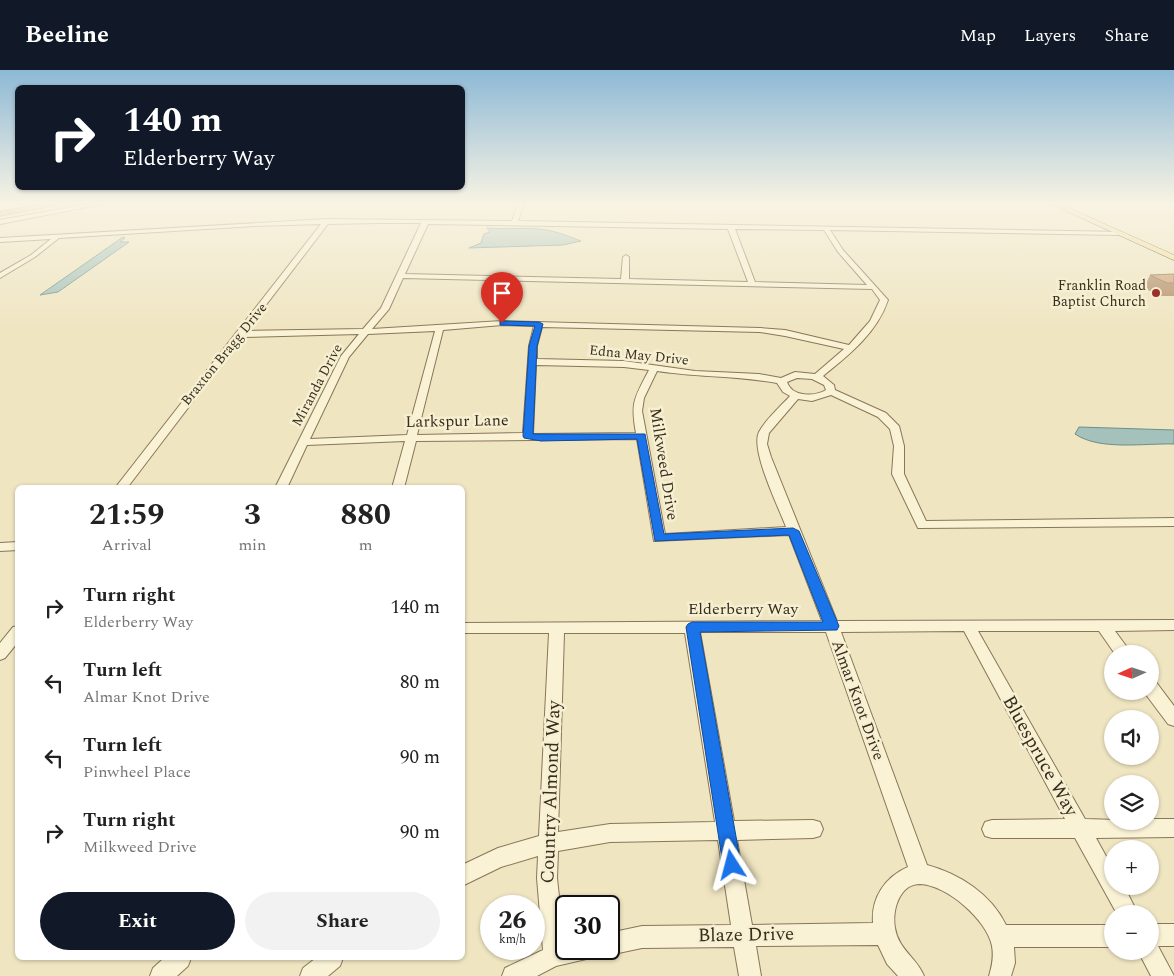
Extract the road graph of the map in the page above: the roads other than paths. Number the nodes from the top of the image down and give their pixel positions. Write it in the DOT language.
graph roads {
  1 [pos="46,246"];
  2 [pos="308,246"];
  3 [pos="413,246"];
  4 [pos="738,246"];
  5 [pos="838,246"];
  6 [pos="1148,246"];
  7 [pos="626,257"];
  8 [pos="1174,258"];
  9 [pos="0,276"];
  10 [pos="399,276"];
  11 [pos="625,281"];
  12 [pos="752,284"];
  13 [pos="874,286"];
  14 [pos="539,324"];
  15 [pos="440,327"];
  16 [pos="365,332"];
  17 [pos="241,334"];
  18 [pos="849,348"];
  19 [pos="532,362"];
  20 [pos="654,369"];
  21 [pos="817,377"];
  22 [pos="782,381"];
  23 [pos="830,391"];
  24 [pos="796,395"];
  25 [pos="528,436"];
  26 [pos="642,436"];
  27 [pos="411,438"];
  28 [pos="302,442"];
  29 [pos="123,485"];
  30 [pos="282,485"];
  31 [pos="399,485"];
  32 [pos="1174,522"];
  33 [pos="793,531"];
  34 [pos="15,546"];
  35 [pos="0,548"];
  36 [pos="1174,625"];
  37 [pos="832,626"];
  38 [pos="968,626"];
  39 [pos="1103,626"];
  40 [pos="692,627"];
  41 [pos="465,628"];
  42 [pos="557,628"];
  43 [pos="15,635"];
  44 [pos="1117,645"];
  45 [pos="0,654"];
  46 [pos="1159,699"];
  47 [pos="1174,719"];
  48 [pos="1174,828"];
  49 [pos="813,829"];
  50 [pos="992,829"];
  51 [pos="1081,829"];
  52 [pos="726,830"];
  53 [pos="548,843"];
  54 [pos="1104,870"];
  55 [pos="465,874"];
  56 [pos="920,874"];
  57 [pos="743,934"];
  58 [pos="884,934"];
  59 [pos="1174,935"];
  60 [pos="1001,936"];
  61 [pos="1104,936"];
  62 [pos="1159,936"];
  63 [pos="620,942"];
  64 [pos="554,956"];
  65 [pos="178,960"];
  66 [pos="330,960"];
  67 [pos="1154,960"];
  68 [pos="161,976"];
  69 [pos="311,976"];
  70 [pos="512,976"];
  71 [pos="750,976"];
  72 [pos="913,976"];
  73 [pos="1000,976"];
  74 [pos="1163,976"];
  1 -- 9 [label="street"];
  2 -- 17 [label="street, Braxton Bragg Drive"];
  3 -- 10 [label="street, Miranda Drive"];
  4 -- 12 [label="street"];
  5 -- 13 [label="street"];
  6 -- 8 [label="main road"];
  7 -- 11 [label="street"];
  10 -- 11 [label="street"];
  10 -- 16 [label="street, Miranda Drive"];
  11 -- 12 [label="street"];
  12 -- 13 [label="street"];
  13 -- 18 [label="street"];
  14 -- 15 [label="street"];
  14 -- 18 [label="street"];
  14 -- 19 [label="street"];
  15 -- 16 [label="street"];
  15 -- 27 [label="street"];
  16 -- 17 [label="street"];
  16 -- 28 [label="street, Miranda Drive"];
  17 -- 29 [label="street, Braxton Bragg Drive"];
  18 -- 21 [label="street"];
  19 -- 20 [label="street, Edna May Drive"];
  19 -- 25 [label="street"];
  20 -- 22 [label="street, Edna May Drive"];
  20 -- 26 [label="street, Milkweed Drive"];
  21 -- 22 [label="street"];
  21 -- 23 [label="street"];
  22 -- 24 [label="street"];
  23 -- 24 [label="street"];
  23 -- 32 [label="street"];
  24 -- 33 [label="street, Almar Knot Drive"];
  25 -- 26 [label="street, Larkspur Lane"];
  25 -- 27 [label="street, Larkspur Lane"];
  26 -- 33 [label="street, Milkweed Drive"];
  27 -- 28 [label="street, Larkspur Lane"];
  27 -- 31 [label="street"];
  28 -- 30 [label="street, Miranda Drive"];
  33 -- 37 [label="street, Almar Knot Drive"];
  34 -- 35 [label="street"];
  36 -- 39 [label="street, Elderberry Way"];
  37 -- 38 [label="street, Elderberry Way"];
  37 -- 40 [label="street, Elderberry Way"];
  37 -- 56 [label="street, Almar Knot Drive"];
  38 -- 39 [label="street, Elderberry Way"];
  38 -- 51 [label="street, Bluespruce Way"];
  39 -- 44 [label="street"];
  40 -- 42 [label="street, Elderberry Way"];
  40 -- 52 [label="street"];
  41 -- 42 [label="street, Elderberry Way"];
  42 -- 53 [label="street, Country Almond Way"];
  43 -- 45 [label="street"];
  46 -- 47 [label="street"];
  48 -- 51 [label="street"];
  49 -- 52 [label="street"];
  50 -- 51 [label="street"];
  51 -- 54 [label="street, Bluespruce Way"];
  52 -- 53 [label="street"];
  52 -- 57 [label="street"];
  53 -- 55 [label="street"];
  53 -- 64 [label="street, Country Almond Way"];
  56 -- 58 [label="street"];
  56 -- 60 [label="street"];
  57 -- 58 [label="street, Blaze Drive"];
  57 -- 63 [label="street, Blaze Drive"];
  57 -- 71 [label="street"];
  58 -- 72 [label="street"];
  59 -- 62 [label="street"];
  60 -- 61 [label="street"];
  60 -- 73 [label="street"];
  64 -- 70 [label="street"];
  65 -- 68 [label="street"];
  66 -- 69 [label="street"];
  67 -- 74 [label="street"];
}
